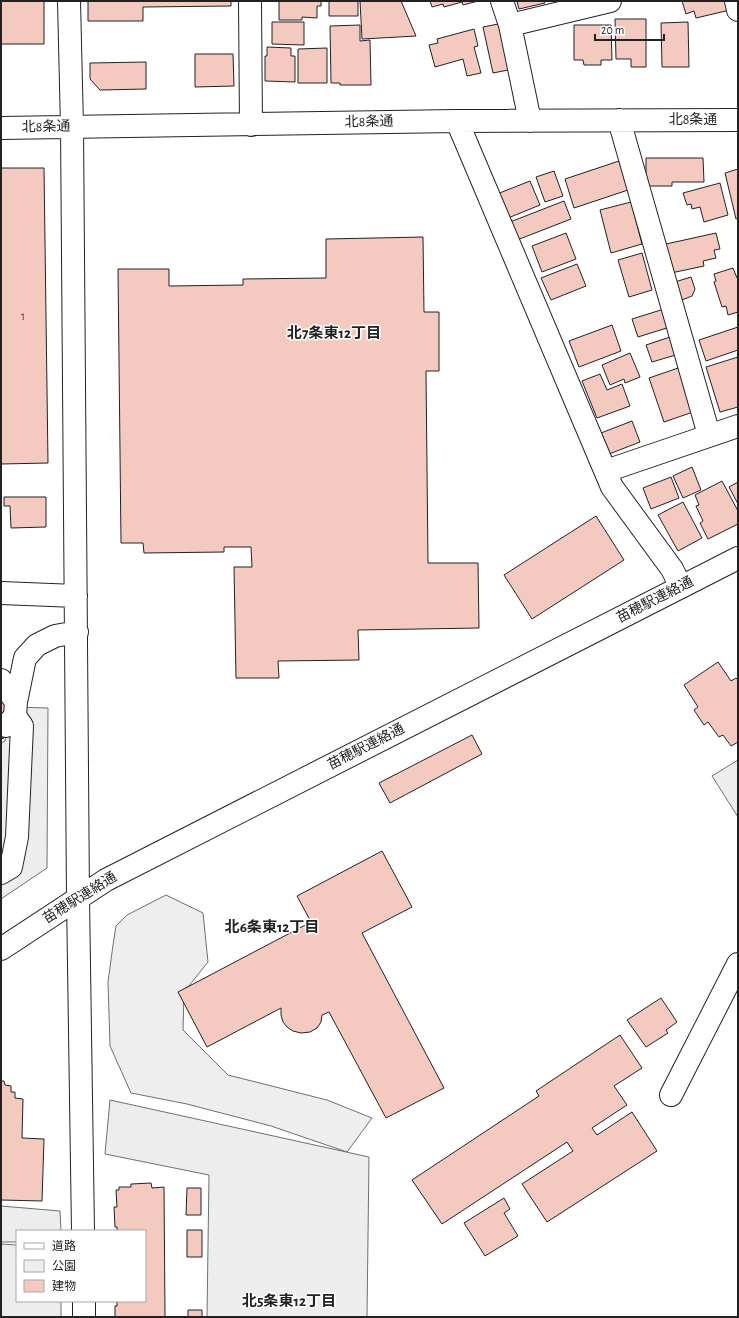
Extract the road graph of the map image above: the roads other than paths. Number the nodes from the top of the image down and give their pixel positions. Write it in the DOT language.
graph roads {
  1 [pos="69,1"];
  2 [pos="250,1"];
  3 [pos="502,1"];
  4 [pos="736,1"];
  5 [pos="596,2"];
  6 [pos="738,10"];
  7 [pos="510,25"];
  8 [pos="619,120"];
  9 [pos="738,120"];
  10 [pos="457,121"];
  11 [pos="530,121"];
  12 [pos="251,124"];
  13 [pos="72,127"];
  14 [pos="1,128"];
  15 [pos="738,426"];
  16 [pos="709,436"];
  17 [pos="606,471"];
  18 [pos="738,558"];
  19 [pos="681,587"];
  20 [pos="1,593"];
  21 [pos="76,596"];
  22 [pos="77,632"];
  23 [pos="1,680"];
  24 [pos="12,715"];
  25 [pos="1,873"];
  26 [pos="78,898"];
  27 [pos="1,948"];
  28 [pos="738,964"];
  29 [pos="671,1095"];
  30 [pos="83,1230"];
  31 [pos="84,1302"];
  32 [pos="84,1317"];
  1 -- 13 [label="street"];
  2 -- 12 [label="street"];
  3 -- 7 [label="street"];
  4 -- 6 [label="street"];
  5 -- 7 [label="street"];
  7 -- 11 [label="street"];
  8 -- 9 [label="street, 北8条通"];
  8 -- 11 [label="street, 北8条通"];
  8 -- 16 [label="street"];
  10 -- 11 [label="street, 北8条通"];
  10 -- 12 [label="street, 北8条通"];
  10 -- 17 [label="street"];
  12 -- 13 [label="street, 北8条通"];
  13 -- 14 [label="street, 北8条通"];
  13 -- 21 [label="street"];
  15 -- 16 [label="street"];
  16 -- 17 [label="street"];
  17 -- 19 [label="street"];
  18 -- 19 [label="street, 苗穂駅連絡通"];
  19 -- 26 [label="street, 苗穂駅連絡通"];
  20 -- 21 [label="street"];
  21 -- 22 [label="street"];
  22 -- 24 [label="street"];
  22 -- 26 [label="street"];
  23 -- 24 [label="street"];
  24 -- 25 [label="street"];
  26 -- 27 [label="street, 苗穂駅連絡通"];
  26 -- 30 [label="street"];
  28 -- 29 [label="street"];
  31 -- 32 [label="street"];
}
